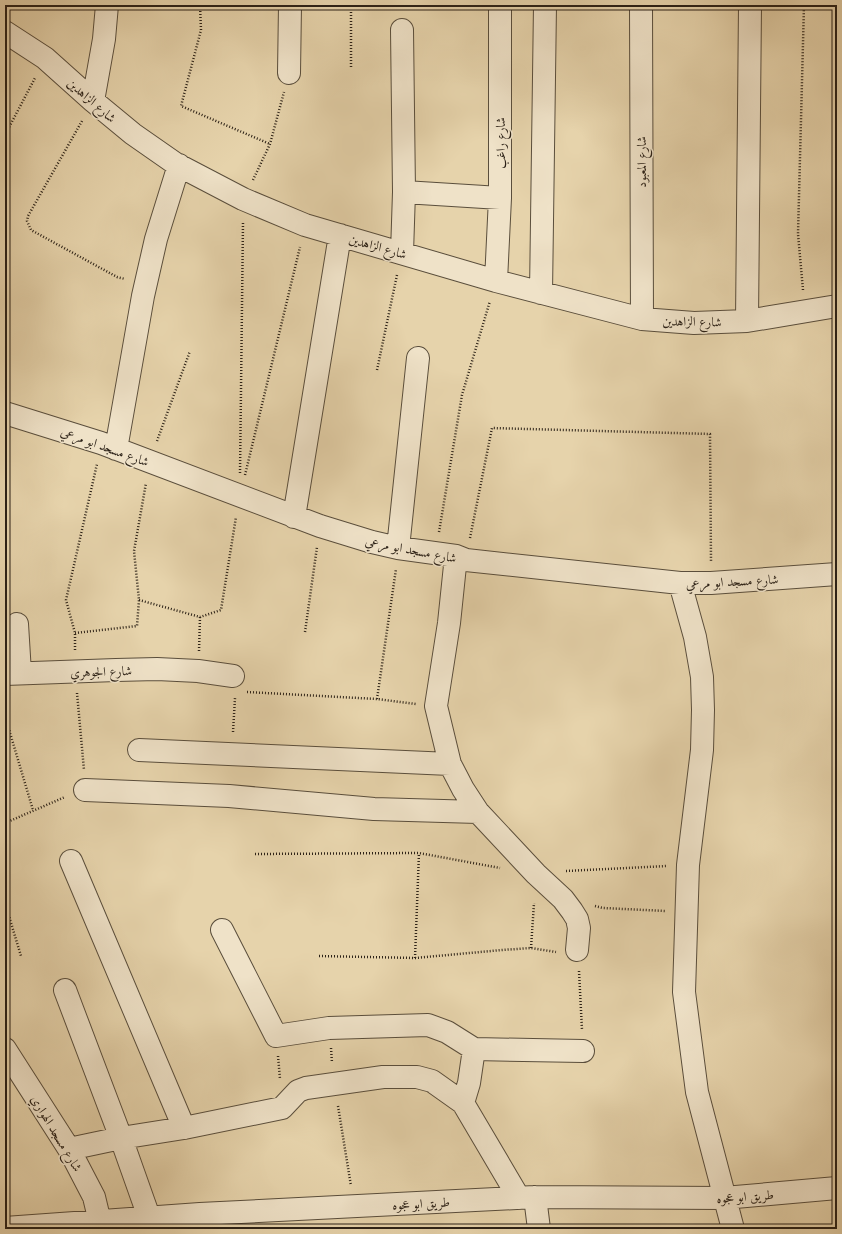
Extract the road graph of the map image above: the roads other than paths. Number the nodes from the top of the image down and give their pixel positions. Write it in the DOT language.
graph roads {
  1 [pos="107,5"];
  2 [pos="290,5"];
  3 [pos="500,5"];
  4 [pos="545,5"];
  5 [pos="641,5"];
  6 [pos="750,5"];
  7 [pos="402,30"];
  8 [pos="5,32"];
  9 [pos="289,73"];
  10 [pos="93,101"];
  11 [pos="179,165"];
  12 [pos="404,192"];
  13 [pos="500,198"];
  14 [pos="340,236"];
  15 [pos="402,253"];
  16 [pos="496,281"];
  17 [pos="541,293"];
  18 [pos="837,306"];
  19 [pos="642,319"];
  20 [pos="747,321"];
  21 [pos="418,358"];
  22 [pos="5,413"];
  23 [pos="109,446"];
  24 [pos="294,517"];
  25 [pos="398,548"];
  26 [pos="453,556"];
  27 [pos="837,574"];
  28 [pos="680,583"];
  29 [pos="17,624"];
  30 [pos="12,673"];
  31 [pos="238,684"];
  32 [pos="139,750"];
  33 [pos="450,764"];
  34 [pos="85,790"];
  35 [pos="478,812"];
  36 [pos="71,860"];
  37 [pos="222,930"];
  38 [pos="577,950"];
  39 [pos="65,990"];
  40 [pos="5,1049"];
  41 [pos="474,1049"];
  42 [pos="584,1051"];
  43 [pos="463,1103"];
  44 [pos="184,1128"];
  45 [pos="121,1138"];
  46 [pos="69,1148"];
  47 [pos="837,1188"];
  48 [pos="527,1197"];
  49 [pos="724,1198"];
  50 [pos="149,1218"];
  51 [pos="100,1222"];
  52 [pos="202,1222"];
  53 [pos="5,1228"];
  54 [pos="539,1229"];
  55 [pos="733,1229"];
  1 -- 10 [label="street"];
  2 -- 9 [label="street"];
  3 -- 13 [label="street, شارع راغب"];
  4 -- 17 [label="street"];
  5 -- 19 [label="street, شارع المعبود"];
  6 -- 20 [label="street"];
  7 -- 12 [label="street"];
  8 -- 10 [label="street, شارع الزاهدين"];
  10 -- 11 [label="street, شارع الزاهدين"];
  11 -- 14 [label="street, شارع الزاهدين"];
  11 -- 23 [label="street"];
  12 -- 13 [label="street"];
  12 -- 15 [label="street"];
  13 -- 16 [label="street, شارع راغب"];
  14 -- 15 [label="street, شارع الزاهدين"];
  14 -- 24 [label="street"];
  15 -- 16 [label="street, شارع الزاهدين"];
  16 -- 17 [label="street, شارع الزاهدين"];
  17 -- 19 [label="street, شارع الزاهدين"];
  18 -- 20 [label="street, شارع الزاهدين"];
  19 -- 20 [label="street, شارع الزاهدين"];
  21 -- 25 [label="street"];
  22 -- 23 [label="street, شارع مسجد ابو مرعي"];
  23 -- 24 [label="street, شارع مسجد ابو مرعي"];
  24 -- 25 [label="street, شارع مسجد ابو مرعي"];
  25 -- 26 [label="street, شارع مسجد ابو مرعي"];
  26 -- 28 [label="street, شارع مسجد ابو مرعي"];
  26 -- 33 [label="street"];
  27 -- 28 [label="street, شارع مسجد ابو مرعي"];
  28 -- 49 [label="street"];
  29 -- 30 [label="street"];
  30 -- 31 [label="street, شارع الجوهري"];
  32 -- 33 [label="street"];
  33 -- 35 [label="street"];
  34 -- 35 [label="street"];
  35 -- 38 [label="street"];
  36 -- 44 [label="street"];
  37 -- 41 [label="street"];
  39 -- 45 [label="street"];
  40 -- 46 [label="street, شارع مسجد الهواري"];
  41 -- 42 [label="street"];
  41 -- 43 [label="street"];
  43 -- 44 [label="street"];
  43 -- 48 [label="street"];
  44 -- 45 [label="street"];
  45 -- 46 [label="street"];
  45 -- 50 [label="street"];
  46 -- 51 [label="street, شارع مسجد الهواري"];
  47 -- 49 [label="street, طريق ابو عجوه"];
  48 -- 49 [label="street, طريق ابو عجوه"];
  48 -- 52 [label="street, طريق ابو عجوه"];
  48 -- 54 [label="street"];
  49 -- 55 [label="street"];
  50 -- 51 [label="street, طريق ابو عجوه"];
  50 -- 52 [label="street, طريق ابو عجوه"];
  51 -- 53 [label="street, طريق ابو عجوه"];
}
